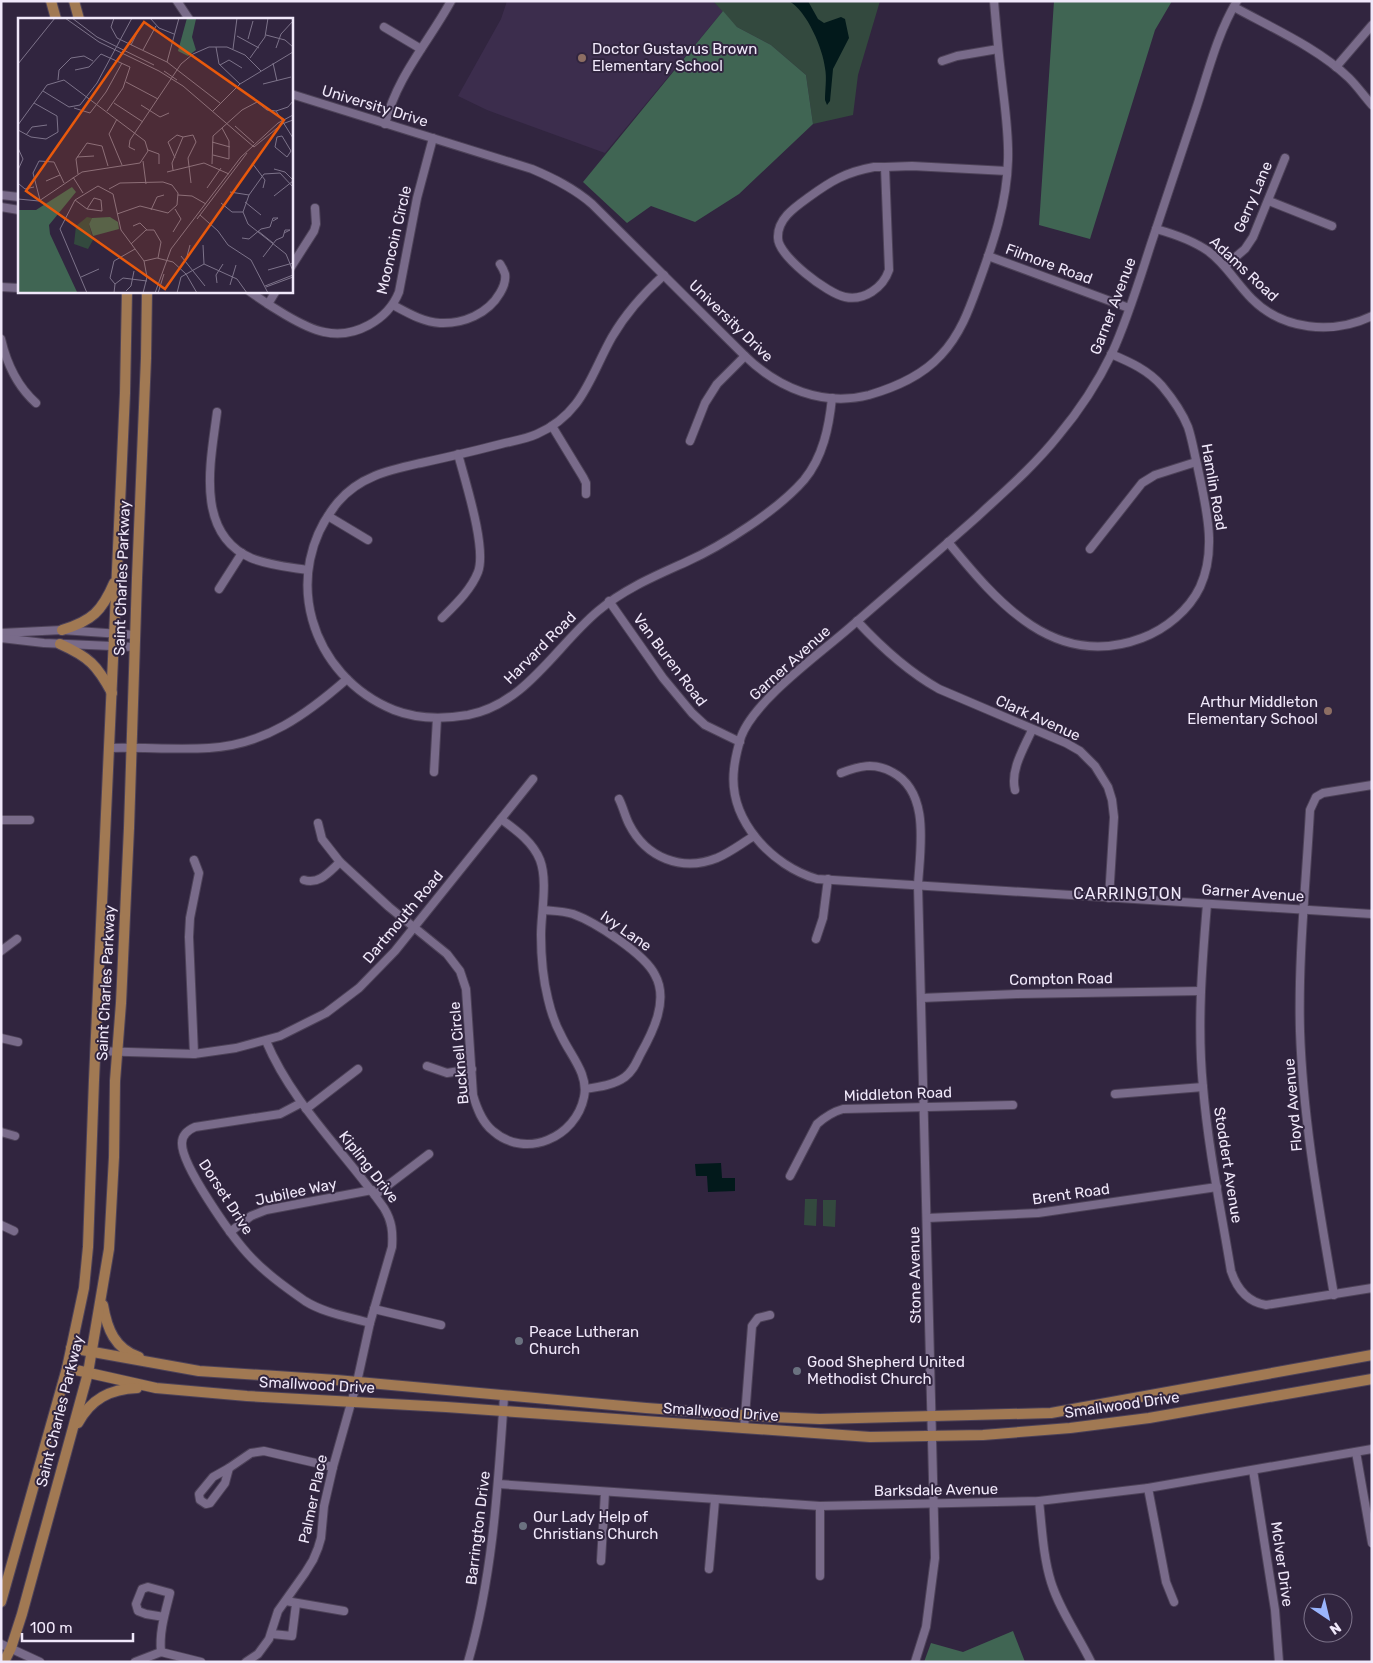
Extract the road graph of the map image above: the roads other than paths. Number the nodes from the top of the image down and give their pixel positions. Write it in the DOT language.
graph roads {
  1 [pos="51,1"];
  2 [pos="74,1"];
  3 [pos="177,1"];
  4 [pos="452,1"];
  5 [pos="994,1"];
  6 [pos="1236,4"];
  7 [pos="56,18"];
  8 [pos="80,18"];
  9 [pos="188,18"];
  10 [pos="1372,25"];
  11 [pos="384,27"];
  12 [pos="421,49"];
  13 [pos="998,50"];
  14 [pos="942,61"];
  15 [pos="1336,68"];
  16 [pos="292,94"];
  17 [pos="1372,105"];
  18 [pos="386,124"];
  19 [pos="433,138"];
  20 [pos="1285,158"];
  21 [pos="885,166"];
  22 [pos="1007,171"];
  23 [pos="1,195"];
  24 [pos="18,197"];
  25 [pos="1269,200"];
  26 [pos="1,207"];
  27 [pos="315,208"];
  28 [pos="18,210"];
  29 [pos="1332,226"];
  30 [pos="1156,229"];
  31 [pos="988,256"];
  32 [pos="500,264"];
  33 [pos="292,265"];
  34 [pos="1224,266"];
  35 [pos="664,275"];
  36 [pos="1,287"];
  37 [pos="18,288"];
  38 [pos="127,292"];
  39 [pos="147,292"];
  40 [pos="250,292"];
  41 [pos="275,292"];
  42 [pos="268,304"];
  43 [pos="392,306"];
  44 [pos="1129,308"];
  45 [pos="1372,316"];
  46 [pos="1,339"];
  47 [pos="1111,354"];
  48 [pos="745,356"];
  49 [pos="832,398"];
  50 [pos="36,403"];
  51 [pos="217,412"];
  52 [pos="552,426"];
  53 [pos="690,441"];
  54 [pos="458,454"];
  55 [pos="1196,462"];
  56 [pos="586,494"];
  57 [pos="328,516"];
  58 [pos="368,540"];
  59 [pos="948,542"];
  60 [pos="1090,549"];
  61 [pos="242,553"];
  62 [pos="307,570"];
  63 [pos="116,578"];
  64 [pos="219,589"];
  65 [pos="610,602"];
  66 [pos="442,618"];
  67 [pos="857,621"];
  68 [pos="62,630"];
  69 [pos="1,633"];
  70 [pos="114,633"];
  71 [pos="135,635"];
  72 [pos="1,638"];
  73 [pos="60,644"];
  74 [pos="113,646"];
  75 [pos="134,647"];
  76 [pos="347,679"];
  77 [pos="112,694"];
  78 [pos="437,718"];
  79 [pos="1032,730"];
  80 [pos="740,742"];
  81 [pos="132,747"];
  82 [pos="109,748"];
  83 [pos="434,772"];
  84 [pos="841,773"];
  85 [pos="533,779"];
  86 [pos="1372,785"];
  87 [pos="1015,790"];
  88 [pos="619,799"];
  89 [pos="501,819"];
  90 [pos="1,820"];
  91 [pos="30,820"];
  92 [pos="318,823"];
  93 [pos="754,836"];
  94 [pos="194,860"];
  95 [pos="340,862"];
  96 [pos="304,880"];
  97 [pos="828,880"];
  98 [pos="918,885"];
  99 [pos="1109,898"];
  100 [pos="1207,904"];
  101 [pos="543,910"];
  102 [pos="1304,911"];
  103 [pos="1372,914"];
  104 [pos="413,928"];
  105 [pos="17,939"];
  106 [pos="816,939"];
  107 [pos="1,950"];
  108 [pos="1201,991"];
  109 [pos="921,998"];
  110 [pos="1,1038"];
  111 [pos="266,1041"];
  112 [pos="18,1042"];
  113 [pos="96,1051"];
  114 [pos="118,1051"];
  115 [pos="194,1054"];
  116 [pos="427,1066"];
  117 [pos="358,1069"];
  118 [pos="472,1069"];
  119 [pos="1203,1087"];
  120 [pos="586,1088"];
  121 [pos="1114,1094"];
  122 [pos="1013,1105"];
  123 [pos="304,1106"];
  124 [pos="925,1107"];
  125 [pos="1,1132"];
  126 [pos="15,1136"];
  127 [pos="429,1154"];
  128 [pos="790,1176"];
  129 [pos="1217,1187"];
  130 [pos="374,1193"];
  131 [pos="927,1218"];
  132 [pos="1,1224"];
  133 [pos="14,1231"];
  134 [pos="230,1232"];
  135 [pos="1372,1288"];
  136 [pos="1334,1295"];
  137 [pos="101,1296"];
  138 [pos="374,1309"];
  139 [pos="770,1316"];
  140 [pos="370,1323"];
  141 [pos="441,1325"];
  142 [pos="71,1348"];
  143 [pos="90,1353"];
  144 [pos="1372,1355"];
  145 [pos="154,1363"];
  146 [pos="67,1368"];
  147 [pos="88,1373"];
  148 [pos="1372,1379"];
  149 [pos="357,1382"];
  150 [pos="156,1388"];
  151 [pos="504,1396"];
  152 [pos="352,1402"];
  153 [pos="503,1411"];
  154 [pos="745,1415"];
  155 [pos="932,1415"];
  156 [pos="744,1429"];
  157 [pos="71,1435"];
  158 [pos="932,1436"];
  159 [pos="1372,1449"];
  160 [pos="1356,1452"];
  161 [pos="333,1467"];
  162 [pos="229,1468"];
  163 [pos="1253,1470"];
  164 [pos="498,1484"];
  165 [pos="1148,1488"];
  166 [pos="605,1492"];
  167 [pos="715,1500"];
  168 [pos="1039,1501"];
  169 [pos="933,1505"];
  170 [pos="820,1506"];
  171 [pos="1372,1543"];
  172 [pos="601,1560"];
  173 [pos="709,1569"];
  174 [pos="820,1576"];
  175 [pos="286,1601"];
  176 [pos="1,1602"];
  177 [pos="1174,1602"];
  178 [pos="296,1604"];
  179 [pos="344,1611"];
  180 [pos="164,1617"];
  181 [pos="272,1634"];
  182 [pos="1,1644"];
  183 [pos="11,1648"];
  184 [pos="161,1652"];
  185 [pos="184,1660"];
  186 [pos="4,1662"];
  187 [pos="40,1662"];
  188 [pos="135,1662"];
  189 [pos="201,1662"];
  190 [pos="246,1662"];
  191 [pos="468,1662"];
  192 [pos="915,1662"];
  193 [pos="1091,1662"];
  194 [pos="1279,1662"];
  1 -- 7 [label="main road"];
  2 -- 8 [label="main road"];
  3 -- 9 [label="street"];
  4 -- 12 [label="street"];
  5 -- 13 [label="street, University Drive"];
  6 -- 15 [label="street"];
  6 -- 30 [label="street, Garner Avenue"];
  10 -- 15 [label="street"];
  11 -- 12 [label="street"];
  12 -- 18 [label="street"];
  13 -- 14 [label="street"];
  13 -- 22 [label="street, University Drive"];
  15 -- 17 [label="street"];
  16 -- 18 [label="street, University Drive"];
  18 -- 19 [label="street, University Drive"];
  19 -- 35 [label="street, University Drive"];
  19 -- 43 [label="street, Mooncoin Circle"];
  20 -- 25 [label="street, Gerry Lane"];
  21 -- 21 [label="street"];
  21 -- 22 [label="street"];
  22 -- 31 [label="street, University Drive"];
  23 -- 24 [label="street"];
  25 -- 29 [label="street"];
  25 -- 34 [label="street, Gerry Lane"];
  26 -- 28 [label="street"];
  27 -- 33 [label="street"];
  30 -- 34 [label="street, Adams Road"];
  30 -- 44 [label="street, Garner Avenue"];
  31 -- 44 [label="street, Filmore Road"];
  31 -- 49 [label="street, University Drive"];
  32 -- 43 [label="street"];
  34 -- 45 [label="street, Adams Road"];
  35 -- 48 [label="street, University Drive"];
  35 -- 52 [label="street, Harvard Road"];
  36 -- 37 [label="street"];
  38 -- 63 [label="main road, Saint Charles Parkway"];
  39 -- 71 [label="main road, Saint Charles Parkway"];
  40 -- 42 [label="street, Mooncoin Circle"];
  41 -- 42 [label="street"];
  42 -- 43 [label="street, Mooncoin Circle"];
  44 -- 47 [label="street, Garner Avenue"];
  46 -- 50 [label="street"];
  47 -- 55 [label="street, Hamlin Road"];
  47 -- 59 [label="street, Garner Avenue"];
  48 -- 49 [label="street, University Drive"];
  48 -- 53 [label="street"];
  49 -- 65 [label="street, Harvard Road"];
  51 -- 61 [label="street"];
  52 -- 54 [label="street, Harvard Road"];
  52 -- 56 [label="street"];
  54 -- 57 [label="street, Harvard Road"];
  54 -- 66 [label="street"];
  55 -- 59 [label="street, Hamlin Road"];
  55 -- 60 [label="street"];
  57 -- 58 [label="street"];
  57 -- 62 [label="street, Harvard Road"];
  59 -- 67 [label="street, Garner Avenue"];
  61 -- 62 [label="street"];
  61 -- 64 [label="street"];
  62 -- 76 [label="street, Harvard Road"];
  63 -- 68 [label="main road"];
  63 -- 70 [label="main road, Saint Charles Parkway"];
  65 -- 78 [label="street, Harvard Road"];
  65 -- 80 [label="street, Van Buren Road"];
  67 -- 79 [label="street, Clark Avenue"];
  67 -- 80 [label="street, Garner Avenue"];
  68 -- 69 [label="street"];
  68 -- 70 [label="street"];
  70 -- 71 [label="street"];
  70 -- 74 [label="main road, Saint Charles Parkway"];
  71 -- 75 [label="main road, Saint Charles Parkway"];
  72 -- 73 [label="street"];
  73 -- 74 [label="street"];
  73 -- 77 [label="main road"];
  74 -- 75 [label="street"];
  74 -- 77 [label="main road, Saint Charles Parkway"];
  75 -- 81 [label="main road, Saint Charles Parkway"];
  76 -- 78 [label="street, Harvard Road"];
  76 -- 81 [label="street"];
  77 -- 82 [label="main road, Saint Charles Parkway"];
  78 -- 83 [label="street"];
  79 -- 87 [label="street"];
  79 -- 99 [label="street, Clark Avenue"];
  80 -- 93 [label="street, Garner Avenue"];
  81 -- 82 [label="street"];
  81 -- 114 [label="main road, Saint Charles Parkway"];
  82 -- 113 [label="main road, Saint Charles Parkway"];
  84 -- 98 [label="street, Stone Avenue"];
  85 -- 89 [label="street, Dartmouth Road"];
  86 -- 102 [label="street, Floyd Avenue"];
  88 -- 93 [label="street"];
  89 -- 101 [label="street"];
  89 -- 104 [label="street, Dartmouth Road"];
  90 -- 91 [label="street"];
  92 -- 95 [label="street, Bucknell Circle"];
  93 -- 97 [label="street, Garner Avenue"];
  94 -- 115 [label="street"];
  95 -- 96 [label="street"];
  95 -- 104 [label="street, Bucknell Circle"];
  97 -- 98 [label="street, Garner Avenue"];
  97 -- 106 [label="street"];
  98 -- 99 [label="street, Garner Avenue"];
  98 -- 109 [label="street, Stone Avenue"];
  99 -- 100 [label="street, Garner Avenue"];
  100 -- 102 [label="street, Garner Avenue"];
  100 -- 108 [label="street, Stoddert Avenue"];
  101 -- 120 [label="street"];
  101 -- 120 [label="street, Ivy Lane"];
  102 -- 103 [label="street, Garner Avenue"];
  102 -- 136 [label="street, Floyd Avenue"];
  104 -- 111 [label="street, Dartmouth Road"];
  104 -- 118 [label="street, Bucknell Circle"];
  105 -- 107 [label="street"];
  108 -- 109 [label="street, Compton Road"];
  108 -- 119 [label="street, Stoddert Avenue"];
  109 -- 124 [label="street, Stone Avenue"];
  110 -- 112 [label="street"];
  111 -- 115 [label="street, Dartmouth Road"];
  111 -- 123 [label="street, Kipling Drive"];
  113 -- 114 [label="street, Dartmouth Road"];
  113 -- 142 [label="main road, Saint Charles Parkway"];
  114 -- 115 [label="street, Dartmouth Road"];
  114 -- 137 [label="main road, Saint Charles Parkway"];
  116 -- 118 [label="street"];
  117 -- 123 [label="street"];
  118 -- 120 [label="street, Bucknell Circle"];
  119 -- 121 [label="street"];
  119 -- 129 [label="street, Stoddert Avenue"];
  122 -- 124 [label="street, Middleton Road"];
  123 -- 130 [label="street, Kipling Drive"];
  123 -- 134 [label="street, Dorset Drive"];
  124 -- 128 [label="street, Middleton Road"];
  124 -- 131 [label="street, Stone Avenue"];
  125 -- 126 [label="street"];
  127 -- 130 [label="street"];
  129 -- 131 [label="street, Brent Road"];
  129 -- 136 [label="street, Stoddert Avenue"];
  130 -- 134 [label="street, Jubilee Way"];
  130 -- 138 [label="street, Kipling Drive"];
  131 -- 155 [label="street, Stone Avenue"];
  132 -- 133 [label="street"];
  134 -- 140 [label="street, Dorset Drive"];
  135 -- 136 [label="street, Stoddert Avenue"];
  137 -- 143 [label="main road, Saint Charles Parkway"];
  137 -- 145 [label="main road"];
  138 -- 140 [label="street, Kipling Drive"];
  138 -- 141 [label="street"];
  139 -- 154 [label="street"];
  140 -- 149 [label="street, Kipling Drive"];
  142 -- 143 [label="main road, Smallwood Drive"];
  142 -- 146 [label="main road, Saint Charles Parkway"];
  143 -- 145 [label="main road, Smallwood Drive"];
  143 -- 147 [label="main road, Saint Charles Parkway"];
  144 -- 155 [label="main road, Smallwood Drive"];
  145 -- 149 [label="main road, Smallwood Drive"];
  146 -- 147 [label="main road, Smallwood Drive"];
  146 -- 176 [label="main road, Saint Charles Parkway"];
  147 -- 150 [label="main road, Smallwood Drive"];
  147 -- 157 [label="main road, Saint Charles Parkway"];
  148 -- 158 [label="main road, Smallwood Drive"];
  149 -- 151 [label="main road, Smallwood Drive"];
  149 -- 152 [label="street, Palmer Place"];
  150 -- 152 [label="main road, Smallwood Drive"];
  150 -- 157 [label="main road"];
  151 -- 153 [label="street, Barrington Drive"];
  151 -- 154 [label="main road, Smallwood Drive"];
  152 -- 153 [label="main road, Smallwood Drive"];
  152 -- 161 [label="street, Palmer Place"];
  153 -- 156 [label="main road, Smallwood Drive"];
  153 -- 164 [label="street, Barrington Drive"];
  154 -- 155 [label="main road, Smallwood Drive"];
  154 -- 156 [label="street"];
  155 -- 158 [label="street, Stone Avenue"];
  156 -- 158 [label="main road, Smallwood Drive"];
  157 -- 183 [label="main road, Saint Charles Parkway"];
  158 -- 169 [label="street, Stone Avenue"];
  159 -- 160 [label="street, Barksdale Avenue"];
  160 -- 163 [label="street, Barksdale Avenue"];
  160 -- 171 [label="street"];
  161 -- 162 [label="street"];
  161 -- 175 [label="street, Palmer Place"];
  162 -- 162 [label="street"];
  163 -- 165 [label="street, Barksdale Avenue"];
  163 -- 194 [label="street, McIver Drive"];
  164 -- 166 [label="street, Barksdale Avenue"];
  164 -- 191 [label="street, Barrington Drive"];
  165 -- 168 [label="street, Barksdale Avenue"];
  165 -- 177 [label="street"];
  166 -- 167 [label="street, Barksdale Avenue"];
  166 -- 172 [label="street"];
  167 -- 170 [label="street, Barksdale Avenue"];
  167 -- 173 [label="street"];
  168 -- 169 [label="street, Barksdale Avenue"];
  168 -- 193 [label="street"];
  169 -- 170 [label="street, Barksdale Avenue"];
  169 -- 192 [label="street, Stone Avenue"];
  170 -- 174 [label="street"];
  175 -- 178 [label="street"];
  175 -- 181 [label="street, Palmer Place"];
  178 -- 179 [label="street"];
  178 -- 181 [label="street"];
  180 -- 180 [label="street"];
  180 -- 184 [label="street"];
  181 -- 190 [label="street, Palmer Place"];
  182 -- 183 [label="street"];
  183 -- 186 [label="main road, Saint Charles Parkway"];
  183 -- 187 [label="street"];
  184 -- 185 [label="street"];
  184 -- 188 [label="street"];
  185 -- 189 [label="street"];
}
